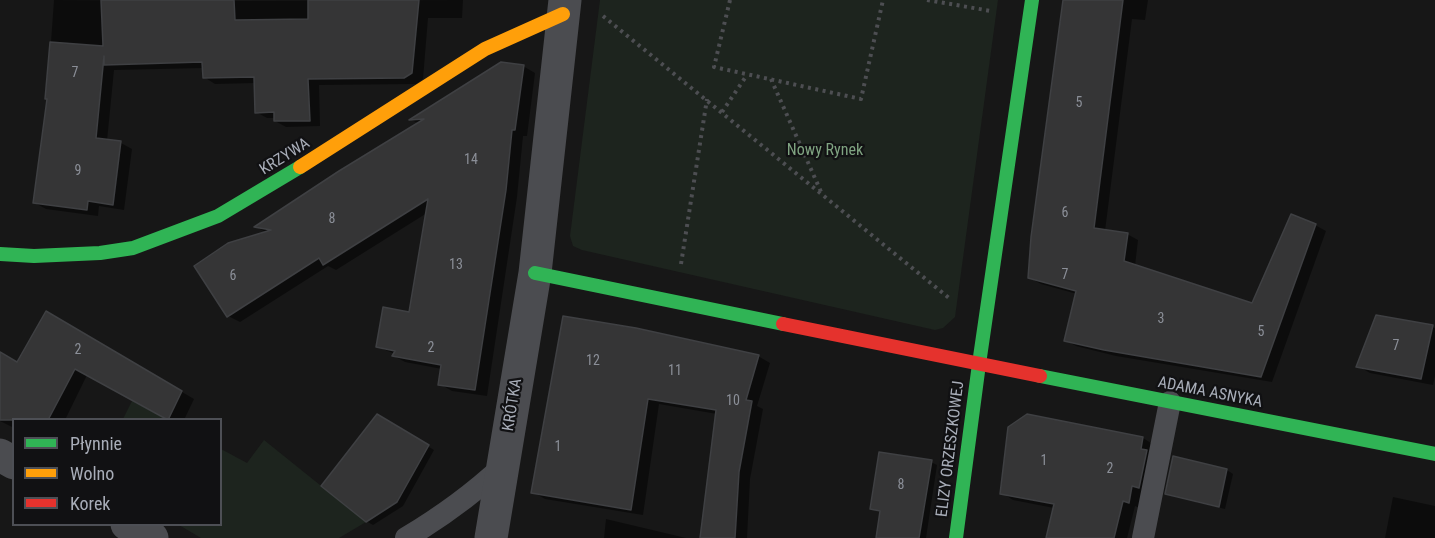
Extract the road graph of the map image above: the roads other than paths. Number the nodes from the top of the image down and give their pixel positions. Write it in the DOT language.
graph roads {
  1 [pos="1032,0"];
  2 [pos="564,7"];
  3 [pos="0,255"];
  4 [pos="535,273"];
  5 [pos="979,364"];
  6 [pos="1170,402"];
  7 [pos="1435,454"];
  8 [pos="503,466"];
  9 [pos="129,526"];
  10 [pos="152,538"];
  11 [pos="406,538"];
  12 [pos="491,538"];
  13 [pos="957,538"];
  14 [pos="1143,538"];
  1 -- 5 [label="street"];
  2 -- 3 [label="street, KRZYWA"];
  2 -- 4 [label="street"];
  4 -- 5 [label="street"];
  4 -- 8 [label="street, KRÓTKA"];
  5 -- 6 [label="street, ADAMA ASNYKA"];
  5 -- 13 [label="street, ELIZY ORZESZKOWEJ"];
  6 -- 7 [label="street, ADAMA ASNYKA"];
  6 -- 14 [label="lane"];
  8 -- 11 [label="lane"];
  8 -- 12 [label="street, KRÓTKA"];
  9 -- 10 [label="street"];
}
